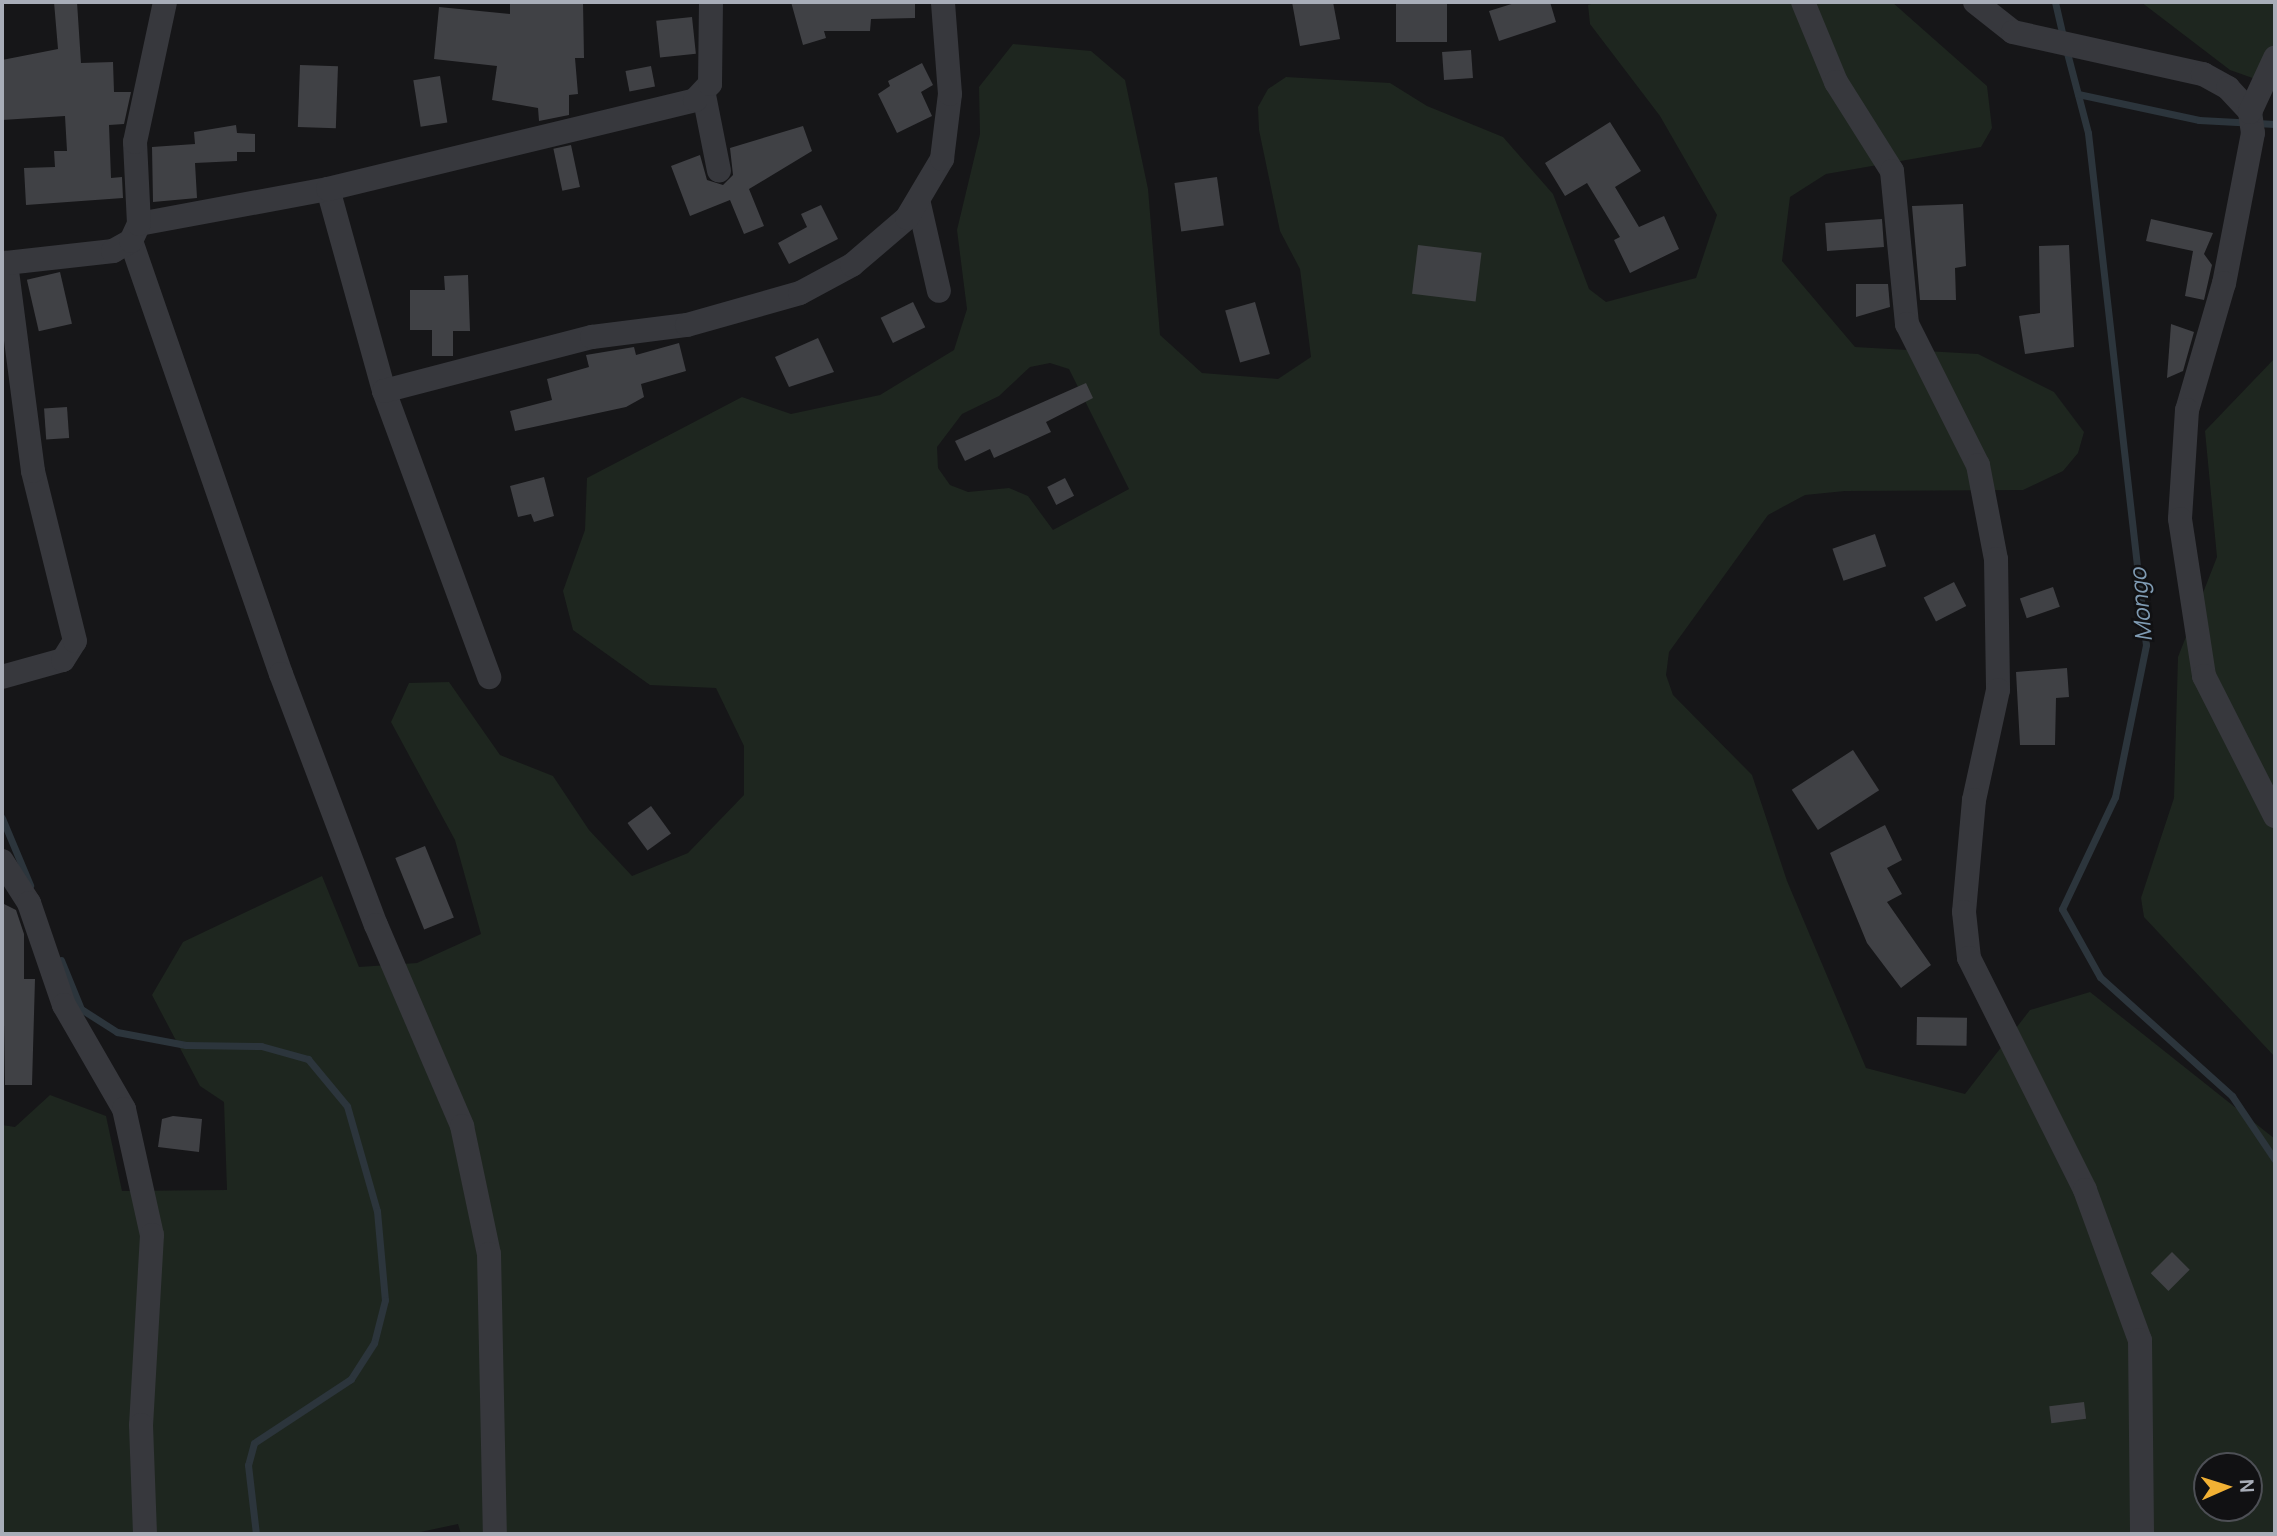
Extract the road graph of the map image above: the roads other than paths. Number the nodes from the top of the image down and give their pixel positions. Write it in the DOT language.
graph roads {
  1 [pos="165,2"];
  2 [pos="711,2"];
  3 [pos="943,2"];
  4 [pos="1803,2"];
  5 [pos="1975,2"];
  6 [pos="2275,58"];
  7 [pos="705,106"];
  8 [pos="2251,121"];
  9 [pos="719,171"];
  10 [pos="328,189"];
  11 [pos="919,204"];
  12 [pos="135,233"];
  13 [pos="4,263"];
  14 [pos="939,291"];
  15 [pos="384,391"];
  16 [pos="2,677"];
  17 [pos="489,677"];
  18 [pos="2275,816"];
  19 [pos="2,861"];
  20 [pos="145,1534"];
  21 [pos="495,1534"];
  22 [pos="2142,1534"];
  1 -- 12 [label="street"];
  2 -- 7 [label="street"];
  3 -- 11 [label="street"];
  4 -- 22 [label="street"];
  5 -- 8 [label="street"];
  6 -- 8 [label="street"];
  7 -- 9 [label="street"];
  7 -- 10 [label="street"];
  8 -- 18 [label="street"];
  10 -- 12 [label="street"];
  10 -- 15 [label="street"];
  11 -- 14 [label="street"];
  11 -- 15 [label="street"];
  12 -- 13 [label="street"];
  12 -- 21 [label="street"];
  13 -- 16 [label="street"];
  15 -- 17 [label="street"];
  19 -- 20 [label="street"];
}
